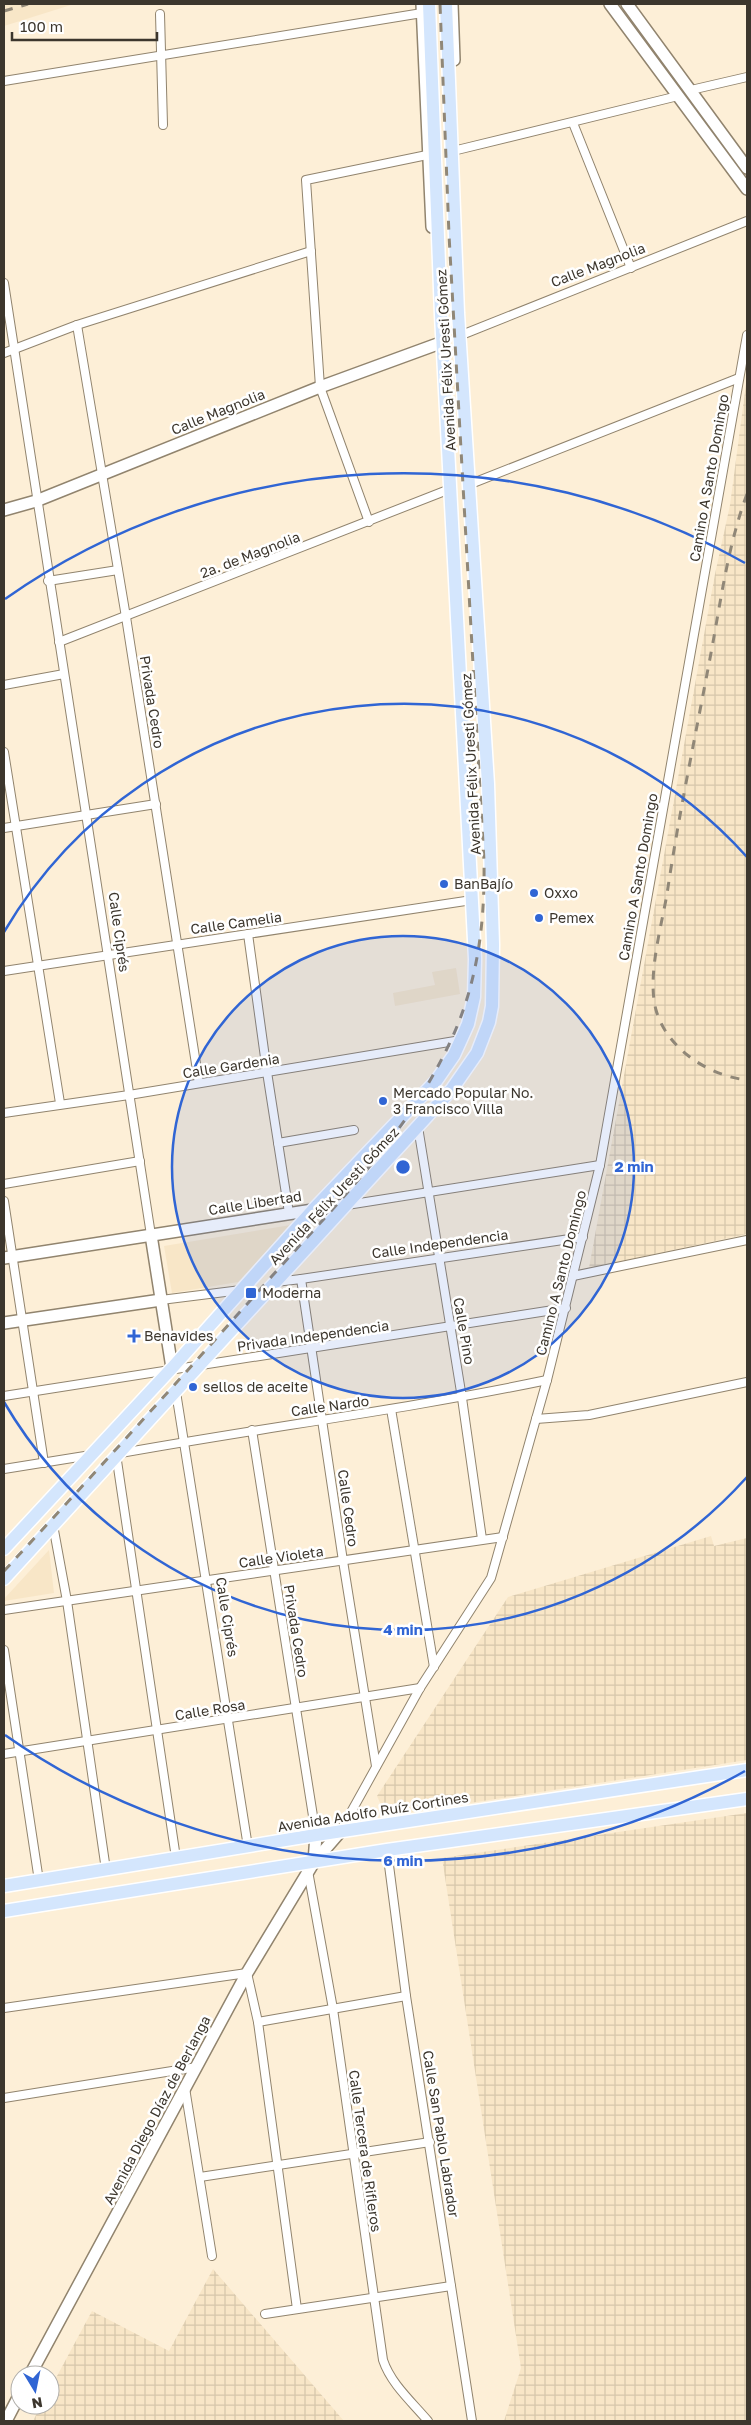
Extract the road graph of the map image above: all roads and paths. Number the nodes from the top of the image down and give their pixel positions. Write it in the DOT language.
graph roads {
  1 [pos="446,4"];
  2 [pos="452,4"];
  3 [pos="610,4"];
  4 [pos="627,4"];
  5 [pos="425,7"];
  6 [pos="160,14"];
  7 [pos="161,54"];
  8 [pos="747,77"];
  9 [pos="4,81"];
  10 [pos="691,90"];
  11 [pos="678,96"];
  12 [pos="573,123"];
  13 [pos="163,125"];
  14 [pos="457,150"];
  15 [pos="427,155"];
  16 [pos="747,168"];
  17 [pos="747,189"];
  18 [pos="747,221"];
  19 [pos="311,251"];
  20 [pos="631,268"];
  21 [pos="4,283"];
  22 [pos="458,313"];
  23 [pos="441,315"];
  24 [pos="78,325"];
  25 [pos="747,335"];
  26 [pos="459,336"];
  27 [pos="443,342"];
  28 [pos="14,349"];
  29 [pos="4,353"];
  30 [pos="739,378"];
  31 [pos="320,387"];
  32 [pos="103,475"];
  33 [pos="468,485"];
  34 [pos="450,489"];
  35 [pos="36,501"];
  36 [pos="4,510"];
  37 [pos="369,522"];
  38 [pos="118,570"];
  39 [pos="48,581"];
  40 [pos="126,616"];
  41 [pos="59,642"];
  42 [pos="64,674"];
  43 [pos="4,685"];
  44 [pos="4,752"];
  45 [pos="156,804"];
  46 [pos="87,816"];
  47 [pos="15,826"];
  48 [pos="4,828"];
  49 [pos="472,900"];
  50 [pos="248,934"];
  51 [pos="177,944"];
  52 [pos="107,955"];
  53 [pos="37,966"];
  54 [pos="4,971"];
  55 [pos="461,1040"];
  56 [pos="267,1072"];
  57 [pos="199,1083"];
  58 [pos="129,1095"];
  59 [pos="60,1103"];
  60 [pos="4,1113"];
  61 [pos="418,1127"];
  62 [pos="354,1130"];
  63 [pos="278,1143"];
  64 [pos="140,1161"];
  65 [pos="600,1165"];
  66 [pos="4,1184"];
  67 [pos="427,1193"];
  68 [pos="4,1202"];
  69 [pos="344,1205"];
  70 [pos="314,1210"];
  71 [pos="289,1213"];
  72 [pos="151,1235"];
  73 [pos="583,1237"];
  74 [pos="747,1240"];
  75 [pos="8,1258"];
  76 [pos="439,1260"];
  77 [pos="573,1276"];
  78 [pos="301,1279"];
  79 [pos="274,1282"];
  80 [pos="243,1290"];
  81 [pos="161,1300"];
  82 [pos="566,1308"];
  83 [pos="22,1320"];
  84 [pos="4,1323"];
  85 [pos="450,1328"];
  86 [pos="311,1349"];
  87 [pos="200,1365"];
  88 [pos="172,1368"];
  89 [pos="547,1380"];
  90 [pos="747,1382"];
  91 [pos="33,1392"];
  92 [pos="176,1392"];
  93 [pos="4,1396"];
  94 [pos="462,1398"];
  95 [pos="391,1409"];
  96 [pos="323,1419"];
  97 [pos="536,1419"];
  98 [pos="252,1430"];
  99 [pos="185,1442"];
  100 [pos="116,1454"];
  101 [pos="90,1456"];
  102 [pos="44,1462"];
  103 [pos="4,1469"];
  104 [pos="54,1525"];
  105 [pos="502,1537"];
  106 [pos="482,1539"];
  107 [pos="4,1549"];
  108 [pos="414,1550"];
  109 [pos="343,1561"];
  110 [pos="274,1570"];
  111 [pos="4,1579"];
  112 [pos="205,1580"];
  113 [pos="136,1590"];
  114 [pos="67,1601"];
  115 [pos="4,1610"];
  116 [pos="4,1650"];
  117 [pos="434,1667"];
  118 [pos="420,1688"];
  119 [pos="365,1698"];
  120 [pos="296,1709"];
  121 [pos="228,1720"];
  122 [pos="159,1731"];
  123 [pos="87,1742"];
  124 [pos="18,1752"];
  125 [pos="4,1754"];
  126 [pos="376,1766"];
  127 [pos="747,1770"];
  128 [pos="747,1799"];
  129 [pos="340,1832"];
  130 [pos="316,1835"];
  131 [pos="248,1847"];
  132 [pos="387,1850"];
  133 [pos="176,1858"];
  134 [pos="311,1866"];
  135 [pos="106,1870"];
  136 [pos="39,1881"];
  137 [pos="4,1886"];
  138 [pos="4,1911"];
  139 [pos="247,1973"];
  140 [pos="406,1996"];
  141 [pos="4,2008"];
  142 [pos="334,2009"];
  143 [pos="258,2022"];
  144 [pos="197,2067"];
  145 [pos="185,2088"];
  146 [pos="4,2098"];
  147 [pos="430,2142"];
  148 [pos="352,2155"];
  149 [pos="276,2166"];
  150 [pos="200,2177"];
  151 [pos="212,2256"];
  152 [pos="451,2286"];
  153 [pos="374,2297"];
  154 [pos="297,2309"];
  155 [pos="265,2314"];
  156 [pos="35,2365"];
  157 [pos="428,2421"];
  158 [pos="472,2421"];
  1 -- 22 [label="main road, Avenida Félix Uresti Gómez"];
  2 -- 14 [label="street"];
  3 -- 11 [label="street"];
  4 -- 10 [label="street"];
  5 -- 7 [label="street"];
  5 -- 15 [label="street"];
  5 -- 23 [label="main road, Avenida Félix Uresti Gómez"];
  6 -- 7 [label="street"];
  7 -- 9 [label="street"];
  7 -- 13 [label="street"];
  8 -- 10 [label="street"];
  10 -- 16 [label="street"];
  11 -- 12 [label="street"];
  11 -- 17 [label="street"];
  12 -- 14 [label="street"];
  12 -- 20 [label="street"];
  14 -- 22 [label="street"];
  15 -- 19 [label="street"];
  15 -- 23 [label="street"];
  18 -- 20 [label="street, Calle Magnolia"];
  19 -- 24 [label="street"];
  19 -- 31 [label="street"];
  20 -- 26 [label="street, Calle Magnolia"];
  21 -- 28 [label="street, Calle Ciprés"];
  22 -- 26 [label="main road, Avenida Félix Uresti Gómez"];
  23 -- 27 [label="main road, Avenida Félix Uresti Gómez"];
  24 -- 28 [label="street"];
  24 -- 32 [label="street, Privada Cedro"];
  25 -- 30 [label="street, Camino A Santo Domingo"];
  26 -- 33 [label="main road, Avenida Félix Uresti Gómez"];
  27 -- 31 [label="street, Calle Magnolia"];
  27 -- 34 [label="main road, Avenida Félix Uresti Gómez"];
  28 -- 29 [label="street"];
  28 -- 35 [label="street, Calle Ciprés"];
  30 -- 33 [label="street"];
  30 -- 65 [label="street, Camino A Santo Domingo"];
  31 -- 32 [label="street, Calle Magnolia"];
  31 -- 37 [label="street"];
  32 -- 35 [label="street, Calle Magnolia"];
  32 -- 38 [label="street, Privada Cedro"];
  33 -- 61 [label="main road, Avenida Félix Uresti Gómez"];
  34 -- 37 [label="street, 2a. de Magnolia"];
  34 -- 49 [label="main road, Avenida Félix Uresti Gómez"];
  35 -- 36 [label="street, Calle Magnolia"];
  35 -- 39 [label="street, Calle Ciprés"];
  37 -- 40 [label="street, 2a. de Magnolia"];
  38 -- 39 [label="street"];
  38 -- 40 [label="street, Privada Cedro"];
  39 -- 41 [label="street, Calle Ciprés"];
  40 -- 41 [label="street, 2a. de Magnolia"];
  40 -- 45 [label="street, Privada Cedro"];
  41 -- 42 [label="street, Calle Ciprés"];
  42 -- 43 [label="street"];
  42 -- 46 [label="street, Calle Ciprés"];
  44 -- 47 [label="street"];
  45 -- 46 [label="street"];
  45 -- 51 [label="street, Privada Cedro"];
  46 -- 47 [label="street"];
  46 -- 52 [label="street, Calle Ciprés"];
  47 -- 48 [label="street"];
  47 -- 53 [label="street"];
  49 -- 50 [label="street, Calle Camelia"];
  49 -- 55 [label="main road, Avenida Félix Uresti Gómez"];
  50 -- 51 [label="street, Calle Camelia"];
  50 -- 56 [label="street"];
  51 -- 52 [label="street, Calle Camelia"];
  51 -- 57 [label="street, Privada Cedro"];
  52 -- 53 [label="street, Calle Camelia"];
  52 -- 58 [label="street, Calle Ciprés"];
  53 -- 54 [label="street, Calle Camelia"];
  53 -- 59 [label="street"];
  55 -- 56 [label="street, Calle Gardenia"];
  55 -- 70 [label="main road, Avenida Félix Uresti Gómez"];
  56 -- 57 [label="street, Calle Gardenia"];
  56 -- 63 [label="street"];
  57 -- 58 [label="street, Calle Gardenia"];
  58 -- 59 [label="street, Calle Gardenia"];
  58 -- 64 [label="street, Calle Ciprés"];
  59 -- 60 [label="street, Calle Gardenia"];
  61 -- 67 [label="street, Calle Pino"];
  61 -- 69 [label="main road, Avenida Félix Uresti Gómez"];
  62 -- 63 [label="street"];
  63 -- 71 [label="street"];
  64 -- 66 [label="street"];
  64 -- 72 [label="street, Calle Ciprés"];
  65 -- 67 [label="street, Calle Libertad"];
  65 -- 73 [label="street, Camino A Santo Domingo"];
  67 -- 69 [label="street, Calle Libertad"];
  67 -- 76 [label="street, Calle Pino"];
  68 -- 75 [label="street"];
  69 -- 70 [label="street, Calle Libertad"];
  69 -- 79 [label="main road, Avenida Félix Uresti Gómez"];
  70 -- 71 [label="street, Calle Libertad"];
  70 -- 80 [label="main road, Avenida Félix Uresti Gómez"];
  71 -- 72 [label="street, Calle Libertad"];
  72 -- 75 [label="street, Calle Libertad"];
  72 -- 81 [label="street, Calle Ciprés"];
  73 -- 76 [label="street, Calle Independencia"];
  73 -- 77 [label="street, Camino A Santo Domingo"];
  74 -- 77 [label="street"];
  75 -- 83 [label="street"];
  76 -- 78 [label="street, Calle Independencia"];
  76 -- 85 [label="street, Calle Pino"];
  77 -- 82 [label="street, Camino A Santo Domingo"];
  78 -- 79 [label="street"];
  78 -- 86 [label="street, Calle Cedro"];
  79 -- 87 [label="main road, Avenida Félix Uresti Gómez"];
  80 -- 81 [label="street"];
  80 -- 88 [label="main road, Avenida Félix Uresti Gómez"];
  81 -- 83 [label="street"];
  81 -- 88 [label="street, Calle Ciprés"];
  82 -- 85 [label="street, Privada Independencia"];
  82 -- 89 [label="street, Camino A Santo Domingo"];
  83 -- 84 [label="street"];
  83 -- 91 [label="street"];
  85 -- 86 [label="street, Privada Independencia"];
  85 -- 94 [label="street, Calle Pino"];
  86 -- 87 [label="street, Privada Independencia"];
  86 -- 96 [label="street, Calle Cedro"];
  87 -- 88 [label="street, Privada Independencia"];
  87 -- 92 [label="main road, Avenida Félix Uresti Gómez"];
  88 -- 91 [label="street, Privada Independencia"];
  88 -- 101 [label="main road, Avenida Félix Uresti Gómez"];
  89 -- 94 [label="street, Calle Nardo"];
  89 -- 97 [label="street, Camino A Santo Domingo"];
  90 -- 97 [label="street"];
  91 -- 93 [label="street, Privada Independencia"];
  91 -- 102 [label="street"];
  92 -- 99 [label="street, Calle Ciprés"];
  92 -- 100 [label="main road, Avenida Félix Uresti Gómez"];
  94 -- 95 [label="street, Calle Nardo"];
  94 -- 106 [label="street, Calle Pino"];
  95 -- 96 [label="street, Calle Nardo"];
  95 -- 108 [label="street"];
  96 -- 98 [label="street, Calle Nardo"];
  96 -- 109 [label="street, Calle Cedro"];
  97 -- 105 [label="street"];
  98 -- 99 [label="street, Calle Nardo"];
  98 -- 110 [label="street, Privada Cedro"];
  99 -- 100 [label="street, Calle Nardo"];
  99 -- 112 [label="street, Calle Ciprés"];
  100 -- 104 [label="main road, Avenida Félix Uresti Gómez"];
  100 -- 113 [label="street"];
  101 -- 102 [label="street"];
  101 -- 107 [label="main road, Avenida Félix Uresti Gómez"];
  102 -- 103 [label="street"];
  104 -- 111 [label="main road, Avenida Félix Uresti Gómez"];
  104 -- 114 [label="street"];
  105 -- 106 [label="street, Calle Violeta"];
  105 -- 117 [label="street"];
  106 -- 108 [label="street, Calle Violeta"];
  108 -- 109 [label="street, Calle Violeta"];
  108 -- 117 [label="street"];
  109 -- 110 [label="street, Calle Violeta"];
  109 -- 119 [label="street, Calle Cedro"];
  110 -- 112 [label="street, Calle Violeta"];
  110 -- 120 [label="street, Privada Cedro"];
  112 -- 113 [label="street, Calle Violeta"];
  112 -- 121 [label="street, Calle Ciprés"];
  113 -- 114 [label="street, Calle Violeta"];
  113 -- 122 [label="street"];
  114 -- 115 [label="street, Calle Violeta"];
  114 -- 123 [label="street"];
  116 -- 124 [label="street"];
  117 -- 118 [label="street"];
  118 -- 119 [label="street, Calle Rosa"];
  118 -- 126 [label="street"];
  119 -- 120 [label="street, Calle Rosa"];
  119 -- 126 [label="street, Calle Cedro"];
  120 -- 121 [label="street, Calle Rosa"];
  120 -- 130 [label="street, Privada Cedro"];
  121 -- 122 [label="street, Calle Rosa"];
  121 -- 131 [label="street, Calle Ciprés"];
  122 -- 123 [label="street, Calle Rosa"];
  122 -- 133 [label="street"];
  123 -- 124 [label="street, Calle Rosa"];
  123 -- 135 [label="street"];
  124 -- 125 [label="street, Calle Rosa"];
  124 -- 136 [label="street"];
  126 -- 129 [label="street"];
  127 -- 129 [label="main road, Avenida Adolfo Ruíz Cortines"];
  128 -- 132 [label="main road"];
  129 -- 130 [label="main road, Avenida Adolfo Ruíz Cortines"];
  129 -- 134 [label="street, Avenida Diego Díaz de Berlanga"];
  130 -- 131 [label="main road, Avenida Adolfo Ruíz Cortines"];
  130 -- 134 [label="street, Avenida Diego Díaz de Berlanga"];
  131 -- 133 [label="main road, Avenida Adolfo Ruíz Cortines"];
  132 -- 134 [label="main road"];
  132 -- 140 [label="street, Calle San Pablo Labrador"];
  133 -- 135 [label="main road, Avenida Adolfo Ruíz Cortines"];
  134 -- 138 [label="main road"];
  134 -- 139 [label="street, Avenida Diego Díaz de Berlanga"];
  134 -- 142 [label="street, Calle Tercera de Rifleros"];
  135 -- 136 [label="main road, Avenida Adolfo Ruíz Cortines"];
  136 -- 137 [label="main road, Avenida Adolfo Ruíz Cortines"];
  139 -- 141 [label="street"];
  139 -- 143 [label="street"];
  139 -- 144 [label="street, Avenida Diego Díaz de Berlanga"];
  140 -- 142 [label="street"];
  140 -- 147 [label="street, Calle San Pablo Labrador"];
  142 -- 143 [label="street"];
  142 -- 148 [label="street, Calle Tercera de Rifleros"];
  143 -- 149 [label="street"];
  144 -- 145 [label="street, Avenida Diego Díaz de Berlanga"];
  144 -- 146 [label="street"];
  145 -- 150 [label="street"];
  145 -- 156 [label="street, Avenida Diego Díaz de Berlanga"];
  147 -- 148 [label="street"];
  147 -- 152 [label="street, Calle San Pablo Labrador"];
  148 -- 149 [label="street"];
  148 -- 153 [label="street, Calle Tercera de Rifleros"];
  149 -- 150 [label="street"];
  149 -- 154 [label="street"];
  150 -- 151 [label="street"];
  152 -- 153 [label="street"];
  152 -- 158 [label="street, Calle San Pablo Labrador"];
  153 -- 154 [label="street"];
  153 -- 157 [label="street, Calle Tercera de Rifleros"];
  154 -- 155 [label="street"];
}
